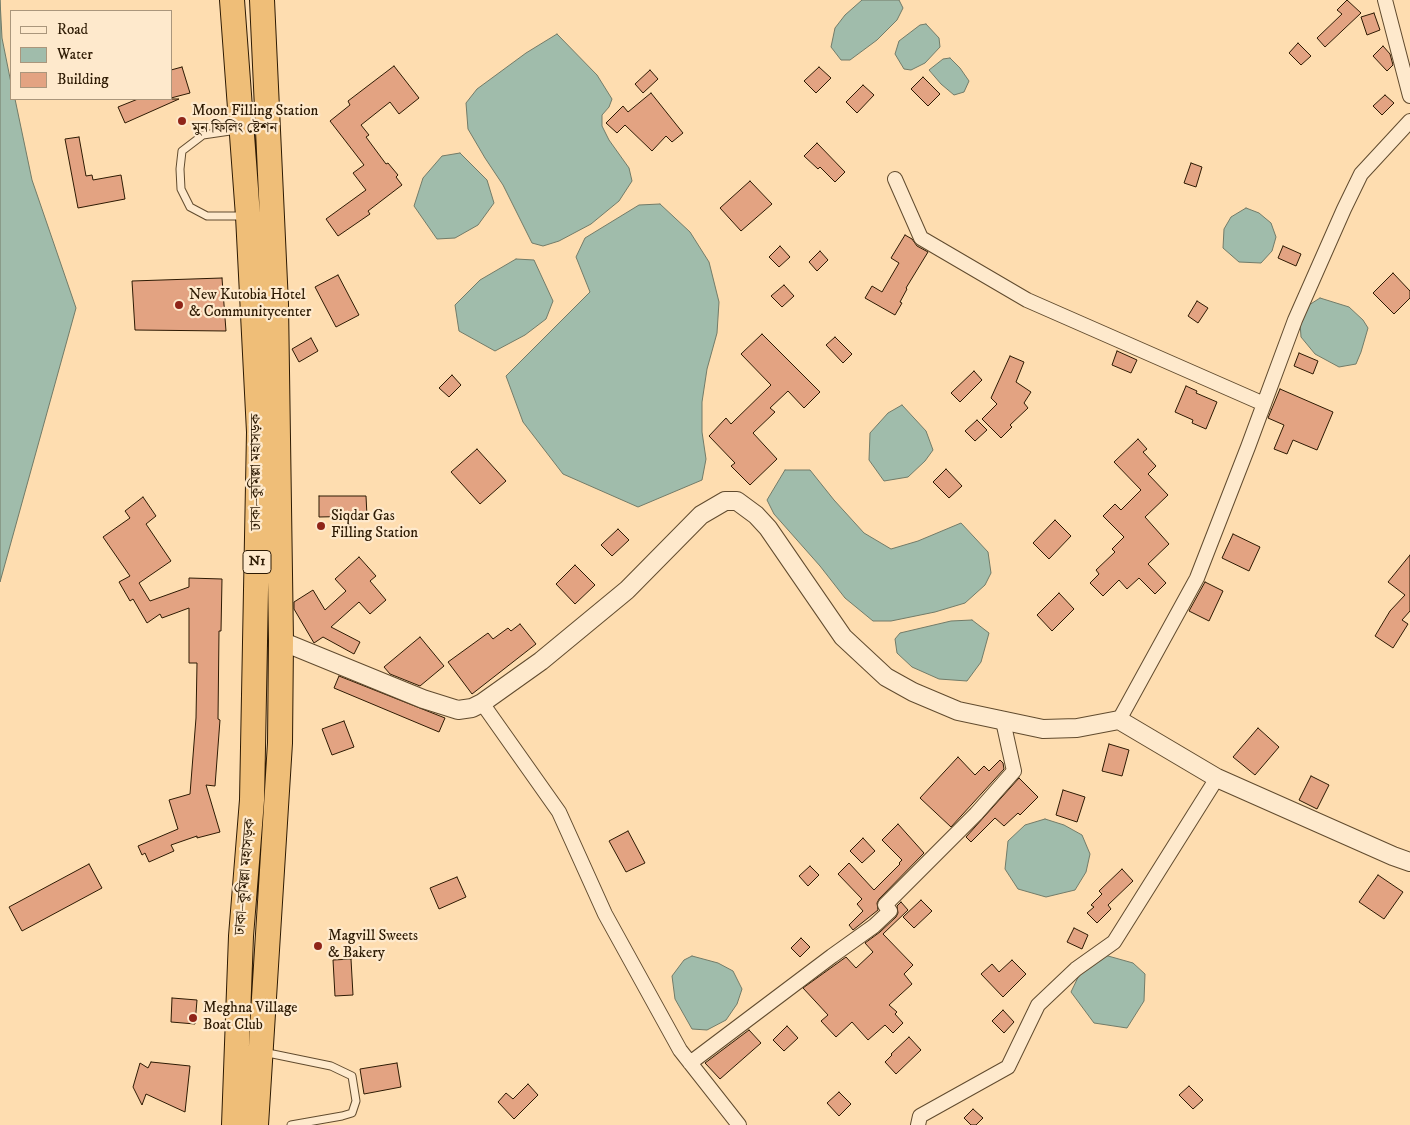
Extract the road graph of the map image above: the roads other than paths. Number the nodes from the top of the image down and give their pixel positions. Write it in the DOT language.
graph roads {
  1 [pos="232,0"];
  2 [pos="262,0"];
  3 [pos="1385,0"];
  4 [pos="1410,96"];
  5 [pos="1410,120"];
  6 [pos="242,130"];
  7 [pos="895,179"];
  8 [pos="248,216"];
  9 [pos="1264,404"];
  10 [pos="281,641"];
  11 [pos="482,703"];
  12 [pos="1119,720"];
  13 [pos="1002,721"];
  14 [pos="1217,778"];
  15 [pos="1410,862"];
  16 [pos="260,1051"];
  17 [pos="690,1063"];
  18 [pos="234,1125"];
  19 [pos="256,1125"];
  20 [pos="291,1125"];
  21 [pos="739,1125"];
  22 [pos="918,1125"];
  1 -- 6 [label="highway, ঢাকা–কুমিল্লা মহাসড়ক / N1"];
  2 -- 10 [label="highway, ঢাকা–কুমিল্লা মহাসড়ক / N1"];
  3 -- 4 [label="street"];
  5 -- 9 [label="street"];
  6 -- 8 [label="highway, ঢাকা–কুমিল্লা মহাসড়ক / N1"];
  6 -- 8 [label="lane"];
  7 -- 9 [label="street"];
  8 -- 18 [label="highway, ঢাকা–কুমিল্লা মহাসড়ক / N1"];
  9 -- 12 [label="street"];
  10 -- 11 [label="street"];
  10 -- 16 [label="highway, ঢাকা–কুমিল্লা মহাসড়ক / N1"];
  11 -- 13 [label="street"];
  11 -- 17 [label="street"];
  12 -- 13 [label="street"];
  12 -- 14 [label="street"];
  13 -- 17 [label="street"];
  14 -- 15 [label="street"];
  14 -- 22 [label="street"];
  16 -- 19 [label="highway, ঢাকা–কুমিল্লা মহাসড়ক / N1"];
  16 -- 20 [label="lane"];
  17 -- 21 [label="street"];
}
